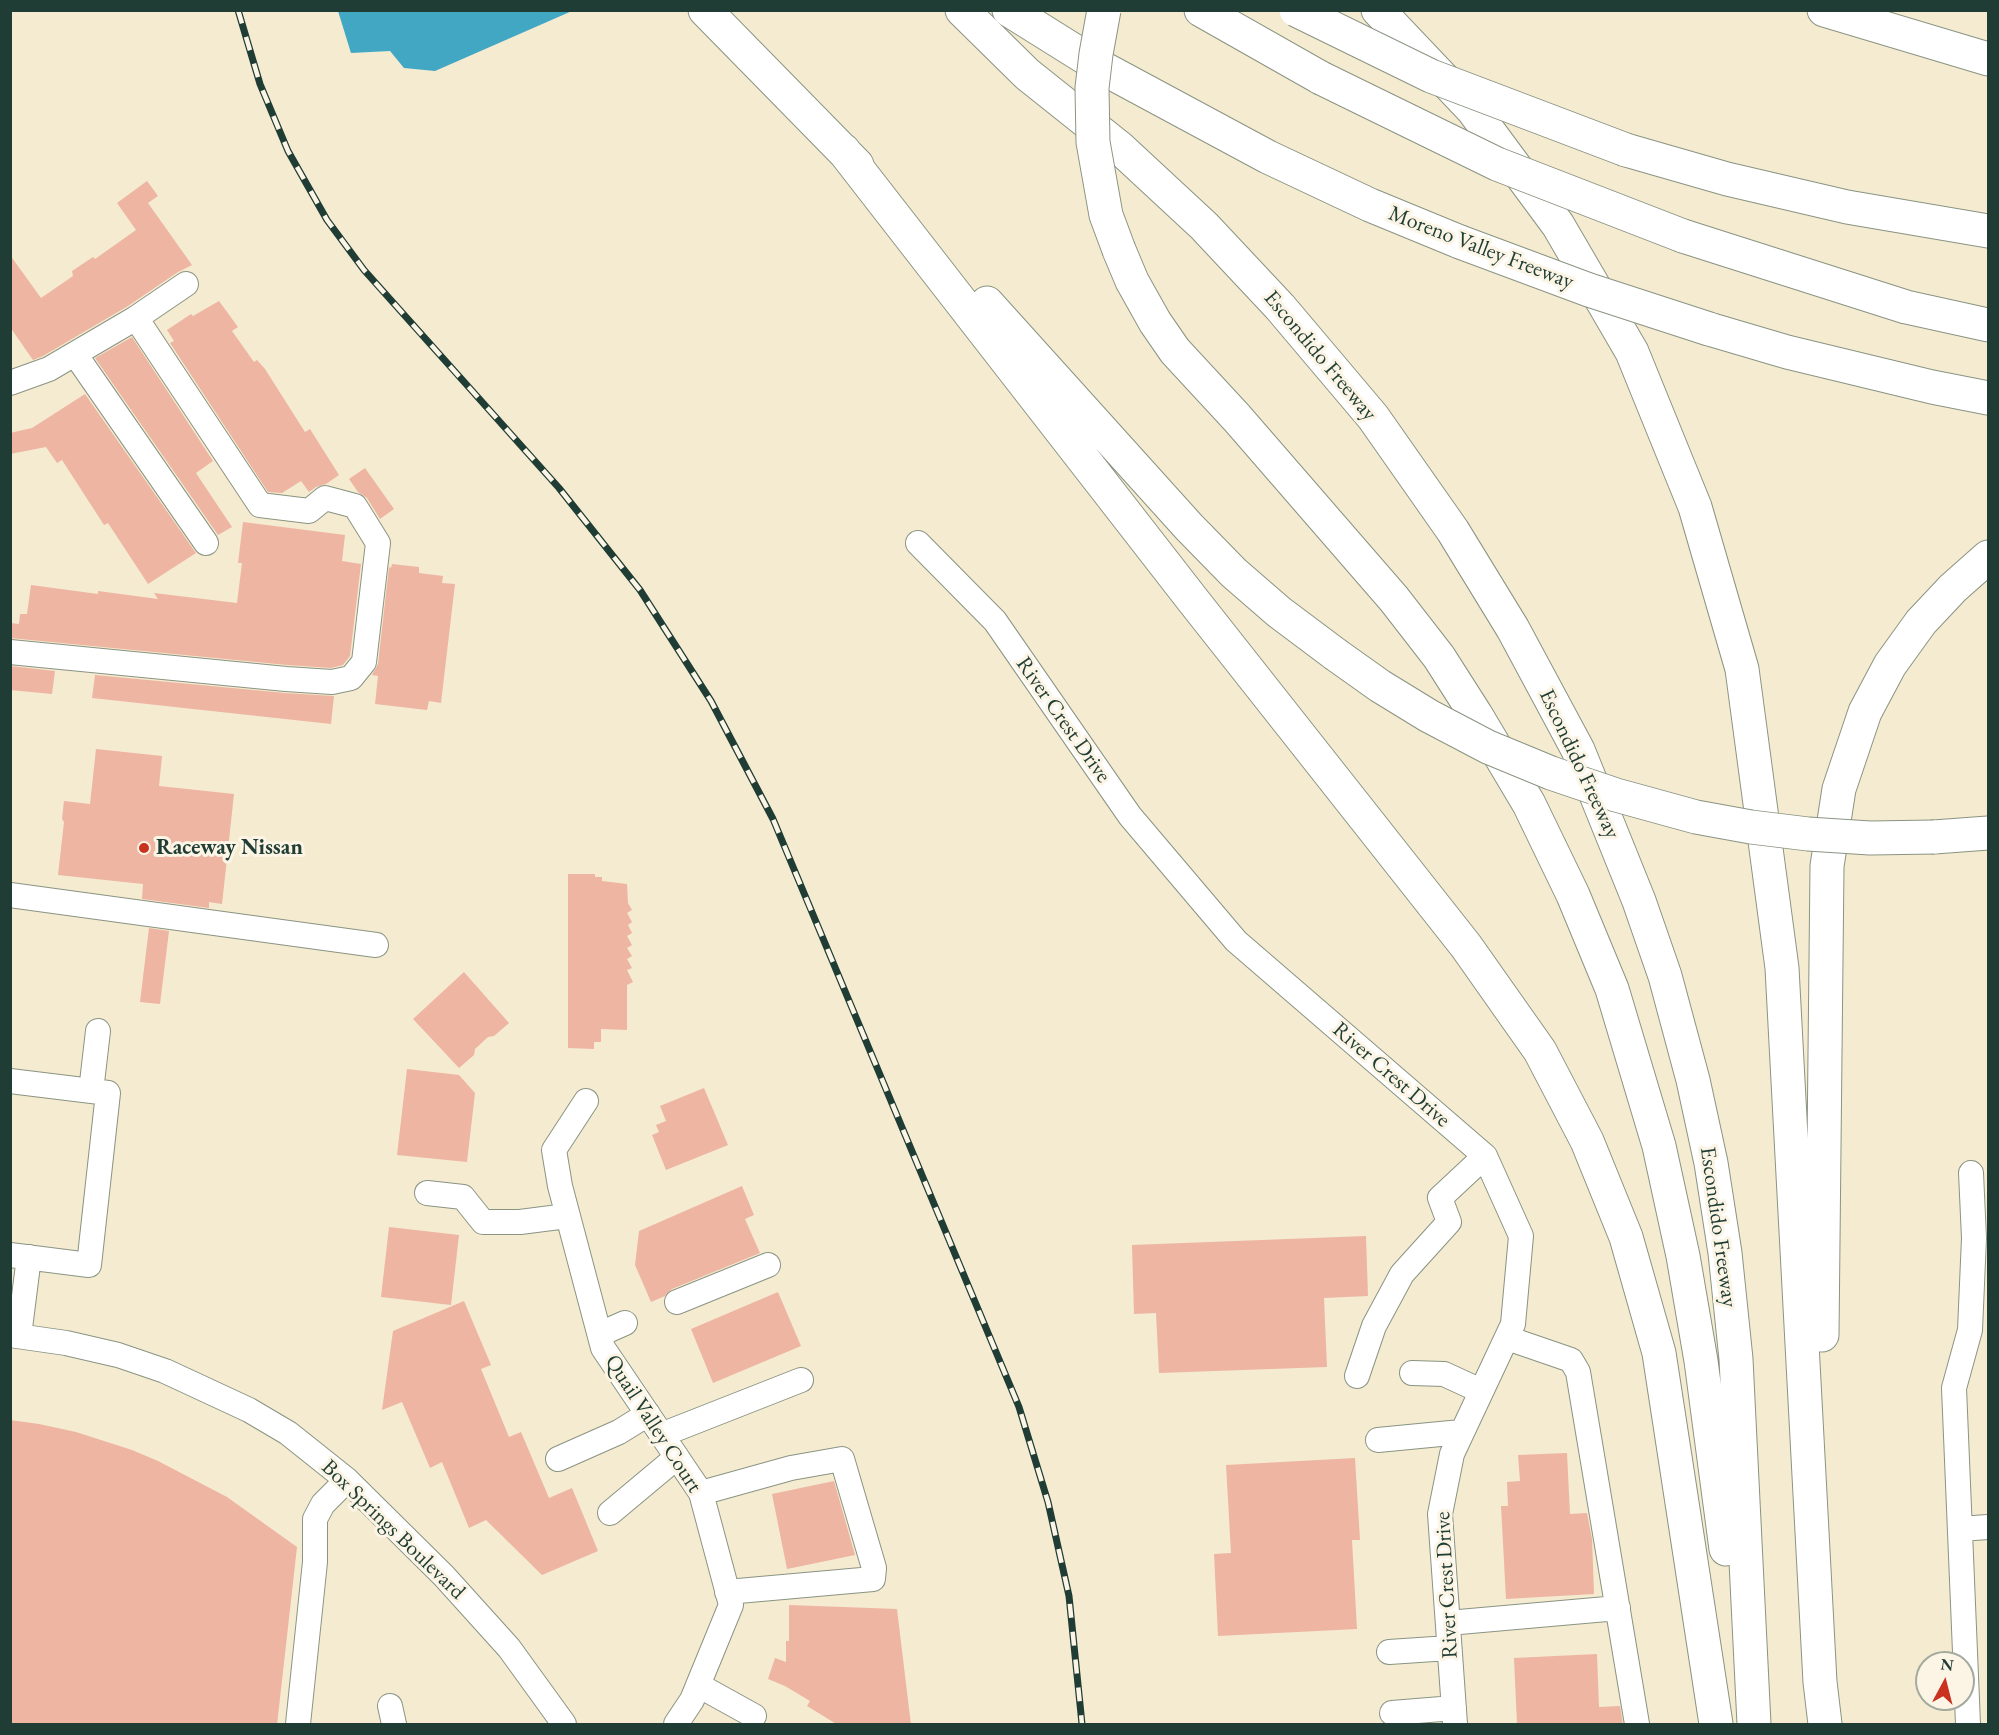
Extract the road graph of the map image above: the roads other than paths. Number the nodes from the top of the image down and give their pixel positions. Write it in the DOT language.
graph roads {
  1 [pos="705,10"];
  2 [pos="962,10"];
  3 [pos="1009,10"];
  4 [pos="1104,10"];
  5 [pos="1202,10"];
  6 [pos="1296,10"];
  7 [pos="1378,10"];
  8 [pos="1824,10"];
  9 [pos="1989,59"];
  10 [pos="843,150"];
  11 [pos="1989,231"];
  12 [pos="186,284"];
  13 [pos="136,318"];
  14 [pos="1989,325"];
  15 [pos="75,354"];
  16 [pos="10,383"];
  17 [pos="1989,398"];
  18 [pos="206,543"];
  19 [pos="918,543"];
  20 [pos="1989,557"];
  21 [pos="10,652"];
  22 [pos="1989,833"];
  23 [pos="11,895"];
  24 [pos="375,945"];
  25 [pos="98,1031"];
  26 [pos="10,1082"];
  27 [pos="91,1091"];
  28 [pos="586,1101"];
  29 [pos="1485,1156"];
  30 [pos="1971,1173"];
  31 [pos="428,1193"];
  32 [pos="567,1216"];
  33 [pos="20,1256"];
  34 [pos="768,1264"];
  35 [pos="677,1302"];
  36 [pos="625,1323"];
  37 [pos="600,1334"];
  38 [pos="14,1335"];
  39 [pos="1507,1338"];
  40 [pos="1412,1373"];
  41 [pos="1357,1376"];
  42 [pos="801,1380"];
  43 [pos="1481,1391"];
  44 [pos="648,1414"];
  45 [pos="1461,1432"];
  46 [pos="662,1435"];
  47 [pos="1378,1440"];
  48 [pos="677,1457"];
  49 [pos="558,1459"];
  50 [pos="347,1480"];
  51 [pos="701,1493"];
  52 [pos="610,1513"];
  53 [pos="1989,1527"];
  54 [pos="1960,1529"];
  55 [pos="728,1592"];
  56 [pos="1618,1608"];
  57 [pos="1448,1623"];
  58 [pos="1449,1648"];
  59 [pos="1389,1652"];
  60 [pos="1821,1682"];
  61 [pos="698,1685"];
  62 [pos="1392,1713"];
  63 [pos="754,1716"];
  64 [pos="1454,1716"];
  65 [pos="298,1725"];
  66 [pos="564,1725"];
  67 [pos="676,1725"];
  68 [pos="1638,1725"];
  69 [pos="1716,1725"];
  70 [pos="1749,1725"];
  71 [pos="1754,1725"];
  72 [pos="1825,1725"];
  73 [pos="1968,1725"];
  1 -- 10 [label="highway"];
  2 -- 71 [label="highway, Escondido Freeway"];
  3 -- 17 [label="highway, Moreno Valley Freeway, bridge"];
  4 -- 70 [label="highway, bridge"];
  5 -- 14 [label="highway, bridge"];
  6 -- 11 [label="highway, bridge"];
  7 -- 60 [label="highway"];
  8 -- 9 [label="highway"];
  10 -- 22 [label="highway, bridge"];
  10 -- 69 [label="highway"];
  12 -- 13 [label="street"];
  13 -- 15 [label="street"];
  13 -- 21 [label="street"];
  15 -- 16 [label="street"];
  15 -- 18 [label="street"];
  19 -- 29 [label="street, River Crest Drive"];
  20 -- 60 [label="highway"];
  23 -- 24 [label="street"];
  25 -- 27 [label="street"];
  26 -- 27 [label="street"];
  27 -- 33 [label="street"];
  28 -- 32 [label="street, Quail Valley Court"];
  29 -- 39 [label="street, River Crest Drive"];
  29 -- 41 [label="street"];
  30 -- 54 [label="street"];
  31 -- 32 [label="street"];
  32 -- 37 [label="street, Quail Valley Court"];
  33 -- 38 [label="street"];
  34 -- 35 [label="street"];
  36 -- 37 [label="street"];
  37 -- 44 [label="street, Quail Valley Court"];
  38 -- 50 [label="street, Box Springs Boulevard"];
  39 -- 43 [label="street, River Crest Drive"];
  39 -- 56 [label="street"];
  40 -- 43 [label="street"];
  42 -- 46 [label="street"];
  43 -- 45 [label="street, River Crest Drive"];
  44 -- 46 [label="street, Quail Valley Court"];
  44 -- 49 [label="street"];
  45 -- 47 [label="street"];
  45 -- 57 [label="street, River Crest Drive"];
  46 -- 48 [label="street, Quail Valley Court"];
  48 -- 51 [label="street, Quail Valley Court"];
  48 -- 52 [label="street"];
  50 -- 65 [label="street"];
  50 -- 66 [label="street, Box Springs Boulevard"];
  51 -- 55 [label="street, Quail Valley Court"];
  51 -- 55 [label="street"];
  53 -- 54 [label="street"];
  54 -- 73 [label="street"];
  55 -- 61 [label="street, Quail Valley Court"];
  56 -- 57 [label="street"];
  56 -- 68 [label="street"];
  57 -- 58 [label="street, River Crest Drive"];
  58 -- 59 [label="street"];
  58 -- 64 [label="street, River Crest Drive"];
  60 -- 72 [label="highway"];
  61 -- 63 [label="street"];
  61 -- 67 [label="street, Quail Valley Court"];
  62 -- 64 [label="street"];
}
